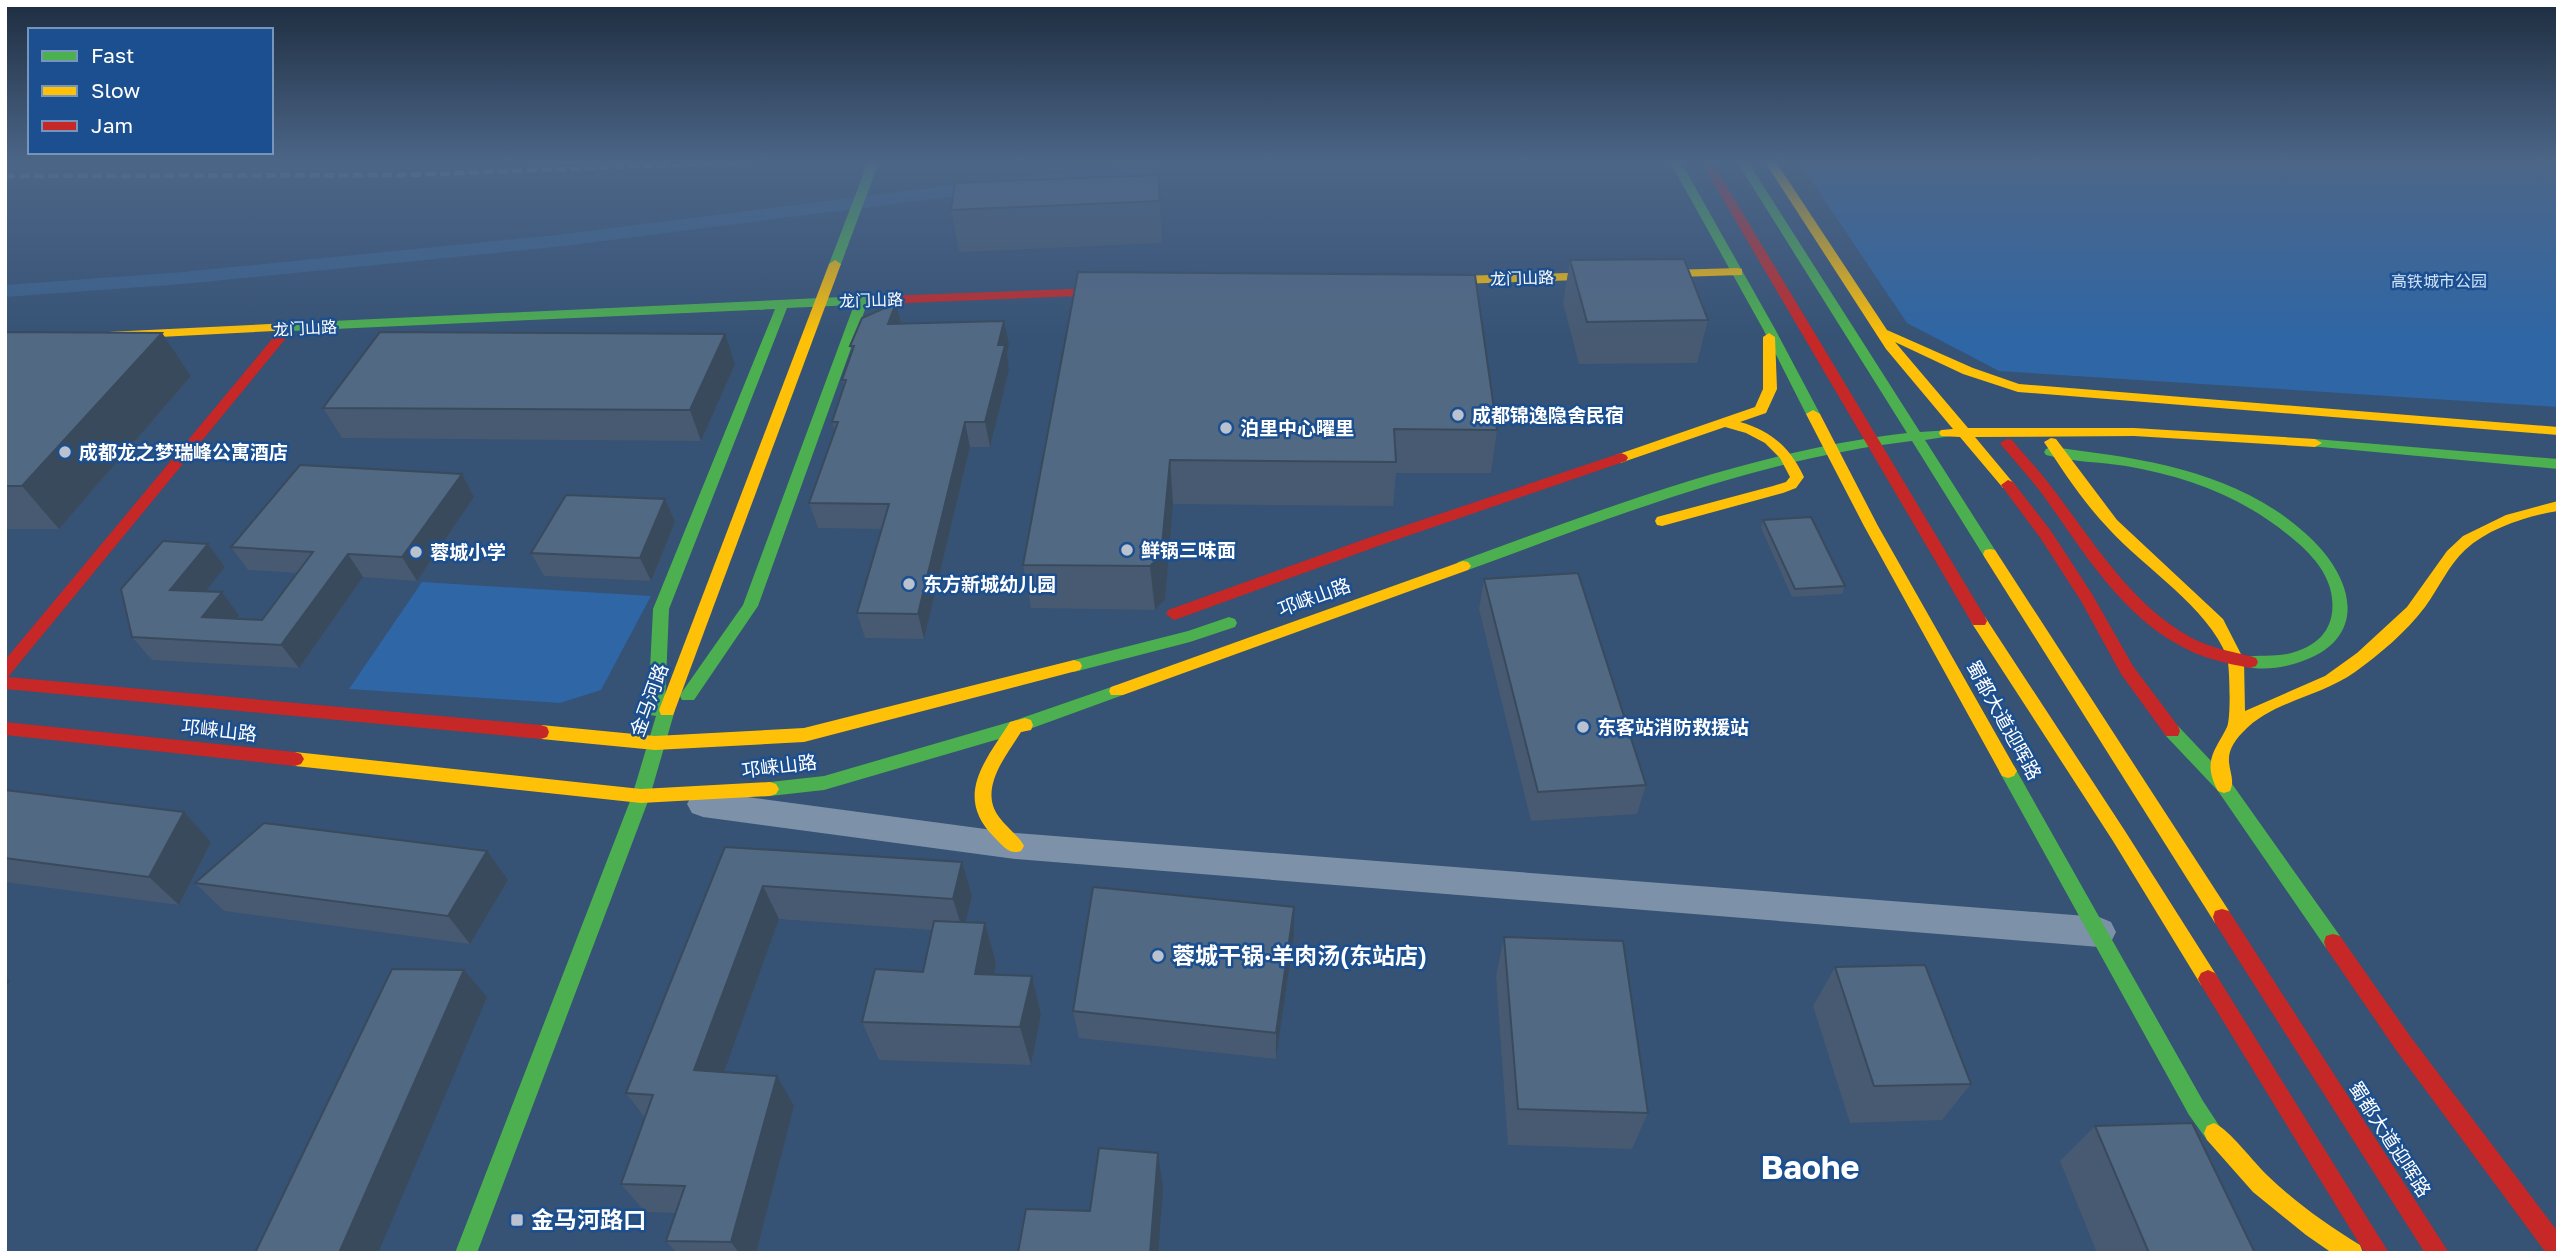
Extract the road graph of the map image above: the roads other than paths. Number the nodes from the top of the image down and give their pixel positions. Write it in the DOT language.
graph roads {
  1 [pos="852,221"];
  2 [pos="1709,221"];
  3 [pos="1741,221"];
  4 [pos="1779,221"];
  5 [pos="1807,221"];
  6 [pos="1839,271"];
  7 [pos="1738,272"];
  8 [pos="1404,282"];
  9 [pos="1141,290"];
  10 [pos="862,300"];
  11 [pos="783,303"];
  12 [pos="286,329"];
  13 [pos="1769,329"];
  14 [pos="1888,334"];
  15 [pos="5,341"];
  16 [pos="1946,380"];
  17 [pos="1992,382"];
  18 [pos="1968,412"];
  19 [pos="2117,412"];
  20 [pos="1986,418"];
  21 [pos="1727,423"];
  22 [pos="2558,431"];
  23 [pos="1928,435"];
  24 [pos="1741,445"];
  25 [pos="2558,447"];
  26 [pos="2558,464"];
  27 [pos="1778,490"];
  28 [pos="1807,490"];
  29 [pos="1839,499"];
  30 [pos="2558,506"];
  31 [pos="1871,526"];
  32 [pos="1644,527"];
  33 [pos="1242,618"];
  34 [pos="1154,621"];
  35 [pos="1090,645"];
  36 [pos="5,672"];
  37 [pos="5,683"];
  38 [pos="1144,698"];
  39 [pos="936,703"];
  40 [pos="1016,727"];
  41 [pos="2236,727"];
  42 [pos="5,728"];
  43 [pos="655,743"];
  44 [pos="2224,786"];
  45 [pos="641,796"];
  46 [pos="1015,846"];
  47 [pos="2099,932"];
  48 [pos="2558,1251"];
  49 [pos="467,1253"];
  50 [pos="2352,1253"];
  51 [pos="2378,1253"];
  52 [pos="2438,1253"];
  1 -- 43 [label="main road, 金马河路"];
  2 -- 7 [label="main road, 蜀都大道迎晖路"];
  3 -- 51 [label="main road, 蜀都大道迎晖路"];
  4 -- 52 [label="main road, 蜀都大道迎晖路"];
  5 -- 6 [label="main road"];
  6 -- 14 [label="main road"];
  6 -- 44 [label="main road"];
  7 -- 8 [label="main road, 龙门山路"];
  7 -- 13 [label="main road, 蜀都大道迎晖路"];
  9 -- 10 [label="main road, 龙门山路"];
  10 -- 11 [label="main road, 龙门山路"];
  10 -- 43 [label="main road"];
  11 -- 12 [label="main road, 龙门山路"];
  11 -- 43 [label="main road"];
  12 -- 15 [label="main road, 龙门山路"];
  12 -- 36 [label="main road"];
  13 -- 21 [label="main road"];
  13 -- 31 [label="main road, 蜀都大道迎晖路"];
  14 -- 16 [label="main road"];
  14 -- 17 [label="main road"];
  17 -- 22 [label="main road"];
  17 -- 41 [label="main road"];
  18 -- 24 [label="main road"];
  19 -- 25 [label="main road"];
  20 -- 23 [label="main road"];
  21 -- 27 [label="main road"];
  21 -- 34 [label="main road"];
  23 -- 26 [label="main road"];
  23 -- 40 [label="main road, 邛崃山路"];
  27 -- 28 [label="main road"];
  27 -- 32 [label="main road"];
  29 -- 31 [label="main road"];
  30 -- 41 [label="main road"];
  31 -- 47 [label="main road, 蜀都大道迎晖路"];
  33 -- 39 [label="main road, 邛崃山路"];
  35 -- 39 [label="main road"];
  37 -- 43 [label="main road, 邛崃山路"];
  38 -- 40 [label="main road"];
  39 -- 43 [label="main road, 邛崃山路"];
  40 -- 45 [label="main road, 邛崃山路"];
  40 -- 46 [label="main road"];
  41 -- 44 [label="main road"];
  42 -- 45 [label="main road, 邛崃山路"];
  43 -- 45 [label="main road, 金马河路"];
  44 -- 48 [label="main road"];
  45 -- 46 [label="street"];
  45 -- 49 [label="main road, 金马河路"];
  46 -- 47 [label="street"];
  47 -- 50 [label="main road, 蜀都大道迎晖路"];
}
